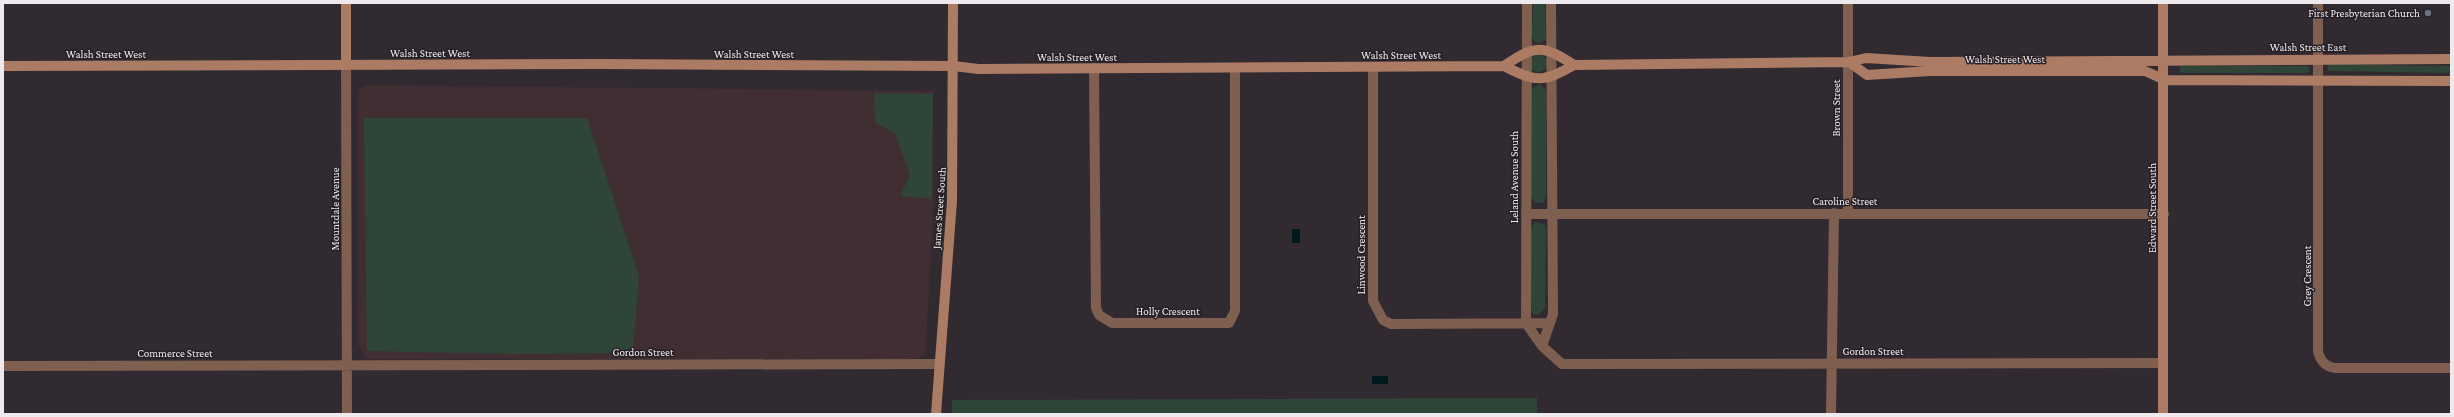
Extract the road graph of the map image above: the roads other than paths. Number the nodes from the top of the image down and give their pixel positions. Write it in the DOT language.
graph roads {
  1 [pos="346,3"];
  2 [pos="953,3"];
  3 [pos="1527,3"];
  4 [pos="1551,3"];
  5 [pos="1848,3"];
  6 [pos="2163,3"];
  7 [pos="2318,3"];
  8 [pos="1527,51"];
  9 [pos="1552,51"];
  10 [pos="2319,59"];
  11 [pos="2451,59"];
  12 [pos="1848,62"];
  13 [pos="2164,62"];
  14 [pos="346,64"];
  15 [pos="1574,65"];
  16 [pos="3,66"];
  17 [pos="954,66"];
  18 [pos="1504,66"];
  19 [pos="1373,67"];
  20 [pos="1094,68"];
  21 [pos="1235,68"];
  22 [pos="1526,78"];
  23 [pos="1552,78"];
  24 [pos="2165,80"];
  25 [pos="2319,80"];
  26 [pos="2451,81"];
  27 [pos="1834,213"];
  28 [pos="1848,213"];
  29 [pos="1526,214"];
  30 [pos="1552,214"];
  31 [pos="2164,214"];
  32 [pos="1550,322"];
  33 [pos="1526,323"];
  34 [pos="1542,346"];
  35 [pos="1831,363"];
  36 [pos="2163,363"];
  37 [pos="347,364"];
  38 [pos="939,364"];
  39 [pos="3,366"];
  40 [pos="2451,368"];
  41 [pos="347,414"];
  42 [pos="936,414"];
  43 [pos="1831,414"];
  44 [pos="2163,414"];
  1 -- 14 [label="street, Mountdale Avenue"];
  2 -- 17 [label="street, James Street South"];
  3 -- 8 [label="street, Leland Avenue South"];
  4 -- 9 [label="street"];
  5 -- 12 [label="street, Brown Street"];
  6 -- 13 [label="street, Edward Street South"];
  7 -- 10 [label="street, Grey Crescent"];
  8 -- 9 [label="street"];
  8 -- 18 [label="street"];
  8 -- 22 [label="street, Leland Avenue South"];
  9 -- 15 [label="street"];
  9 -- 23 [label="street"];
  10 -- 11 [label="street, Walsh Street East"];
  10 -- 13 [label="street, Walsh Street East"];
  10 -- 25 [label="street, Grey Crescent"];
  12 -- 13 [label="street, Walsh Street West"];
  12 -- 15 [label="street, Walsh Street West"];
  12 -- 24 [label="street, Walsh Street West"];
  12 -- 28 [label="street, Brown Street"];
  13 -- 24 [label="street, Edward Street South"];
  14 -- 16 [label="street, Walsh Street West"];
  14 -- 17 [label="street, Walsh Street West"];
  14 -- 37 [label="street, Mountdale Avenue"];
  15 -- 23 [label="street, Walsh Street West"];
  17 -- 20 [label="street, Walsh Street West"];
  17 -- 38 [label="street, James Street South"];
  18 -- 19 [label="street, Walsh Street West"];
  18 -- 22 [label="street, Walsh Street West"];
  19 -- 21 [label="street, Walsh Street West"];
  19 -- 33 [label="street, Linwood Crescent"];
  20 -- 21 [label="street, Walsh Street West"];
  20 -- 21 [label="street, Holly Crescent"];
  22 -- 23 [label="street, Walsh Street West"];
  22 -- 29 [label="street, Leland Avenue South"];
  23 -- 30 [label="street"];
  24 -- 25 [label="street"];
  24 -- 31 [label="street, Edward Street South"];
  25 -- 26 [label="street"];
  25 -- 40 [label="street, Grey Crescent"];
  27 -- 28 [label="street, Caroline Street"];
  27 -- 30 [label="street, Caroline Street"];
  27 -- 35 [label="street"];
  28 -- 31 [label="street, Caroline Street"];
  29 -- 30 [label="street, Caroline Street"];
  29 -- 33 [label="street, Leland Avenue South"];
  30 -- 32 [label="street"];
  31 -- 36 [label="street, Edward Street South"];
  32 -- 33 [label="street, Linwood Crescent"];
  32 -- 34 [label="street"];
  33 -- 34 [label="street"];
  34 -- 35 [label="street, Gordon Street"];
  35 -- 36 [label="street, Gordon Street"];
  35 -- 43 [label="street"];
  36 -- 44 [label="street, Edward Street South"];
  37 -- 38 [label="street, Gordon Street"];
  37 -- 39 [label="street, Commerce Street"];
  37 -- 41 [label="street, Mountdale Avenue"];
  38 -- 42 [label="street, James Street South"];
}
